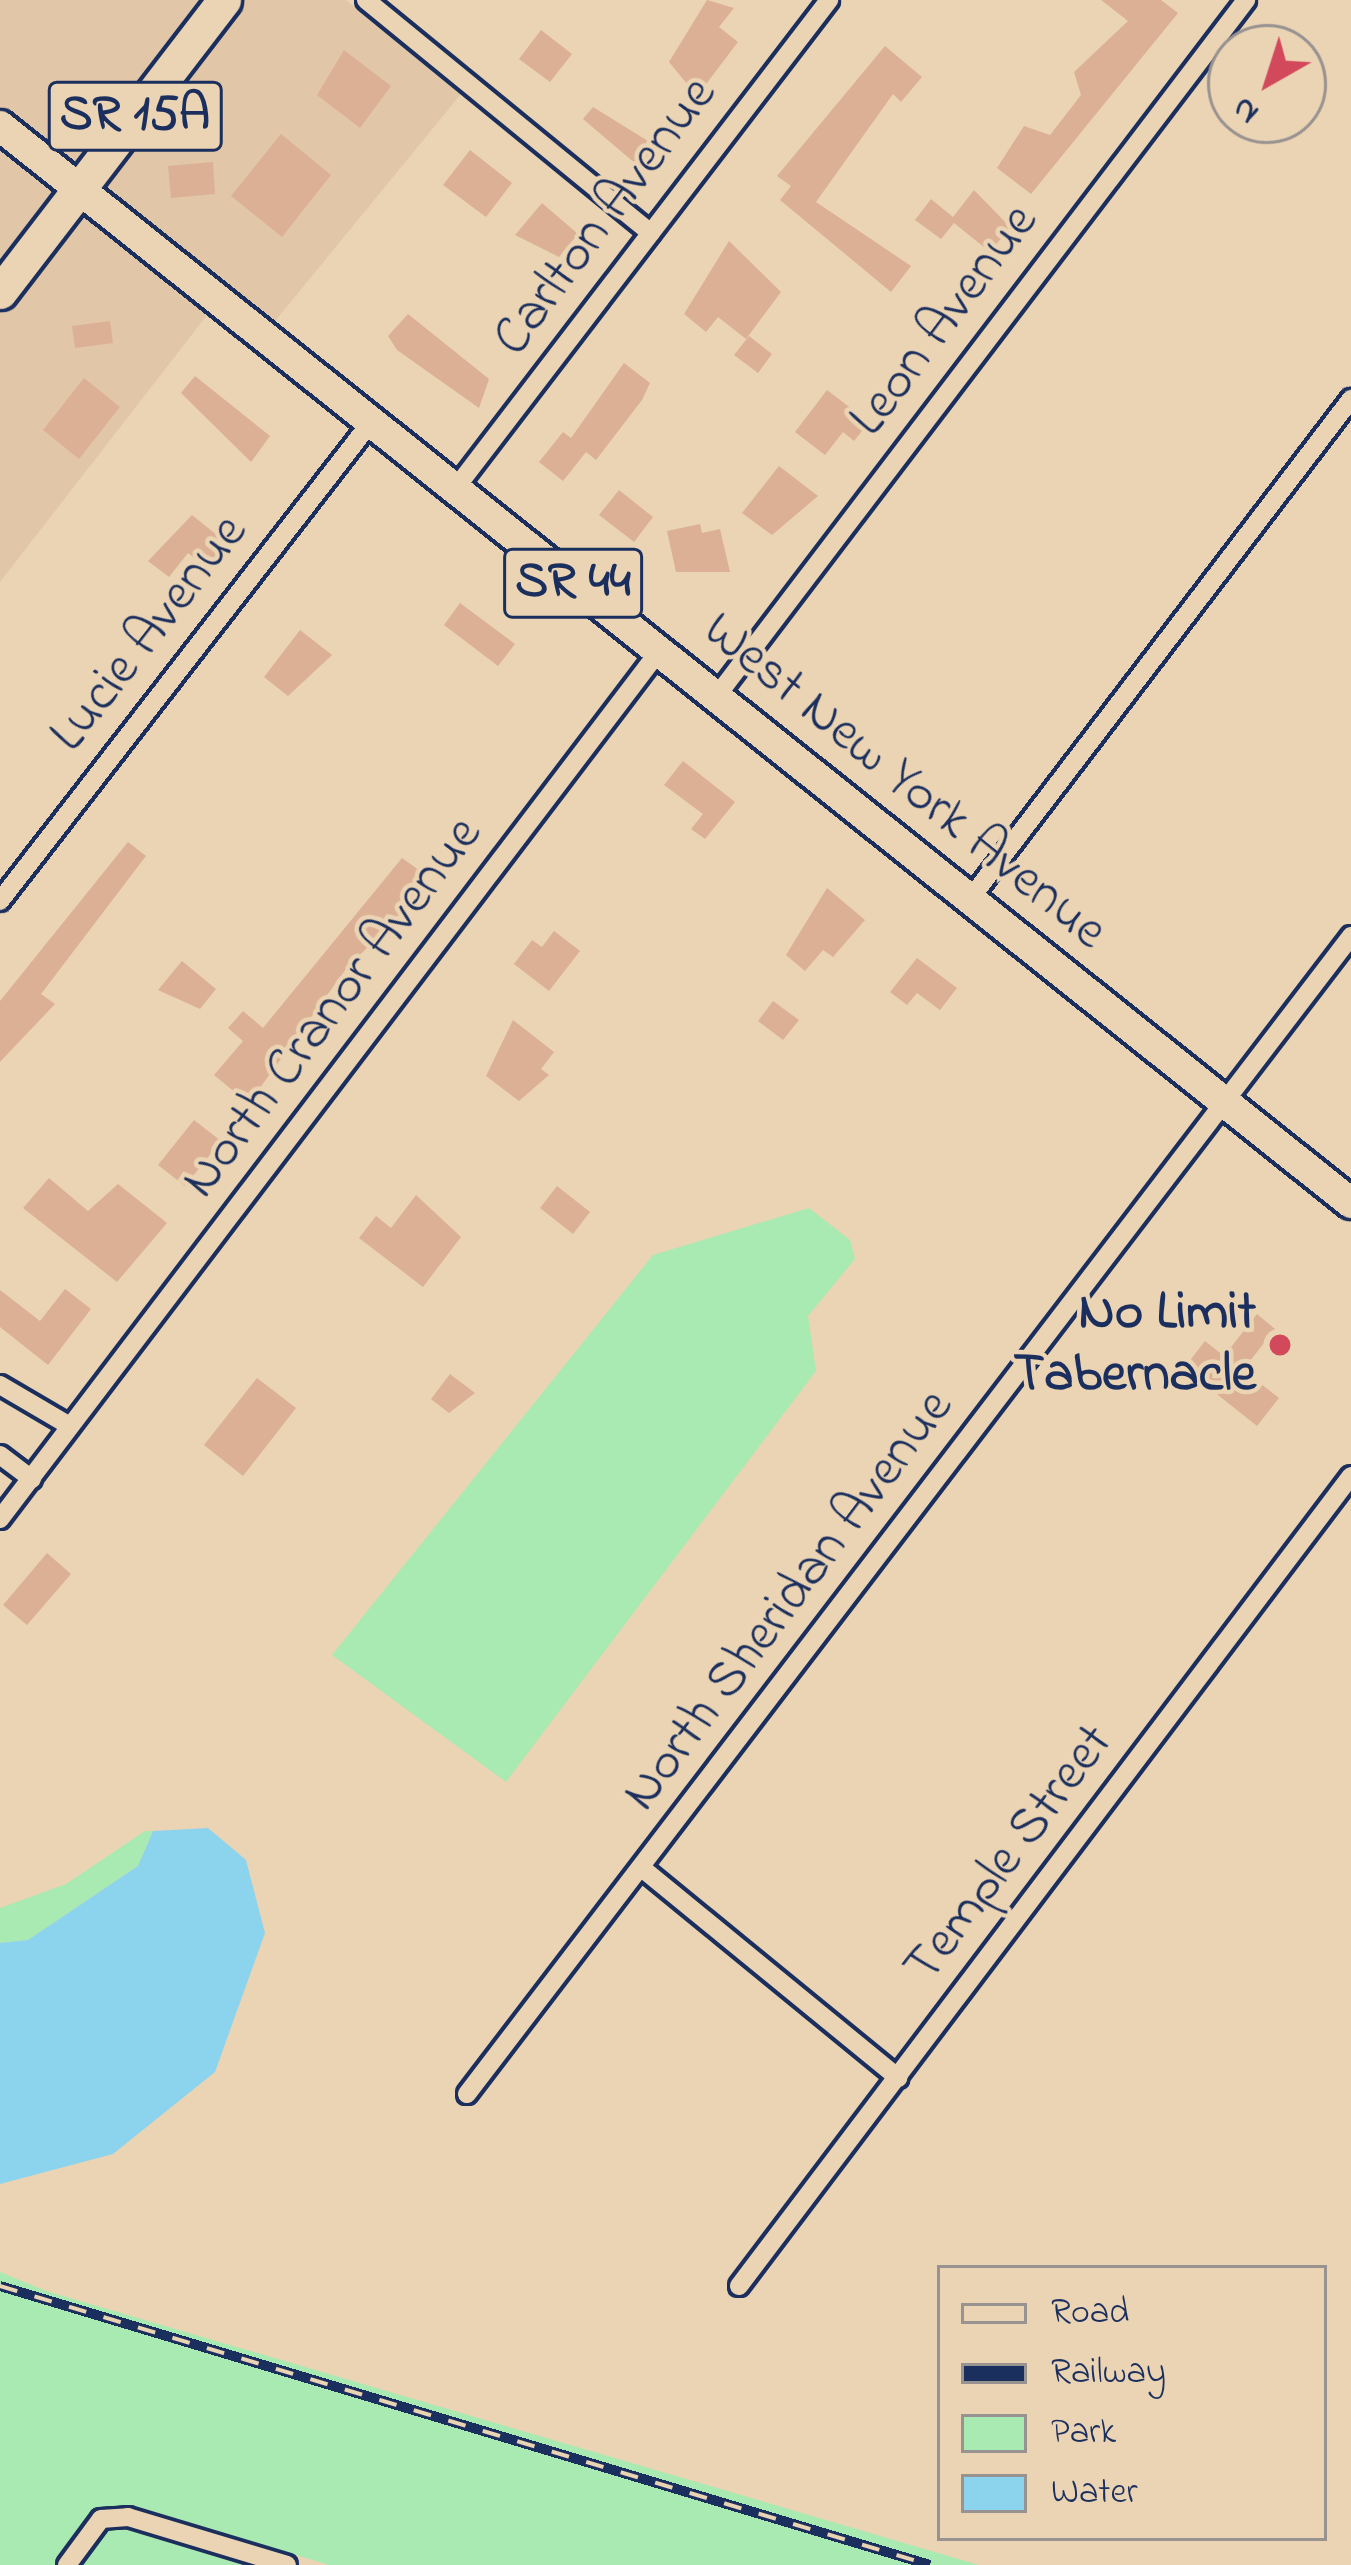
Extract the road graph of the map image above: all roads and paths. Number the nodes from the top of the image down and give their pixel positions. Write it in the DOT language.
graph roads {
  1 [pos="224,0"];
  2 [pos="366,0"];
  3 [pos="829,0"];
  4 [pos="1246,0"];
  5 [pos="0,126"];
  6 [pos="79,189"];
  7 [pos="651,233"];
  8 [pos="0,292"];
  9 [pos="1351,399"];
  10 [pos="371,422"];
  11 [pos="455,489"];
  12 [pos="659,651"];
  13 [pos="716,697"];
  14 [pos="970,899"];
  15 [pos="0,901"];
  16 [pos="1351,936"];
  17 [pos="1226,1104"];
  18 [pos="1351,1203"];
  19 [pos="0,1385"];
  20 [pos="73,1422"];
  21 [pos="0,1455"];
  22 [pos="1351,1477"];
  23 [pos="32,1479"];
  24 [pos="0,1520"];
  25 [pos="643,1869"];
  26 [pos="898,2078"];
  27 [pos="467,2094"];
  28 [pos="739,2286"];
  29 [pos="67,2565"];
  30 [pos="287,2565"];
  1 -- 6 [label="highway, SR 15A"];
  2 -- 7 [label="street"];
  3 -- 7 [label="street, Carlton Avenue"];
  4 -- 13 [label="street, Leon Avenue"];
  5 -- 6 [label="main road, West New York Avenue / SR 44"];
  6 -- 8 [label="highway, SR 15A"];
  6 -- 10 [label="main road, West New York Avenue / SR 44"];
  7 -- 11 [label="street, Carlton Avenue"];
  9 -- 14 [label="street"];
  10 -- 11 [label="main road, West New York Avenue / SR 44"];
  10 -- 15 [label="street, Lucie Avenue"];
  11 -- 12 [label="main road, West New York Avenue / SR 44"];
  12 -- 13 [label="main road, West New York Avenue / SR 44"];
  12 -- 20 [label="street, North Cranor Avenue"];
  13 -- 14 [label="main road, West New York Avenue / SR 44"];
  14 -- 17 [label="main road, West New York Avenue / SR 44"];
  16 -- 17 [label="street, North Sheridan Avenue"];
  17 -- 18 [label="main road, West New York Avenue / SR 44"];
  17 -- 25 [label="street, North Sheridan Avenue"];
  19 -- 20 [label="street"];
  20 -- 23 [label="street, North Cranor Avenue"];
  21 -- 23 [label="street"];
  22 -- 26 [label="street, Temple Street"];
  23 -- 24 [label="street, North Cranor Avenue"];
  25 -- 26 [label="street"];
  25 -- 27 [label="street, North Sheridan Avenue"];
  26 -- 28 [label="street, Temple Street"];
  29 -- 30 [label="street"];
}
